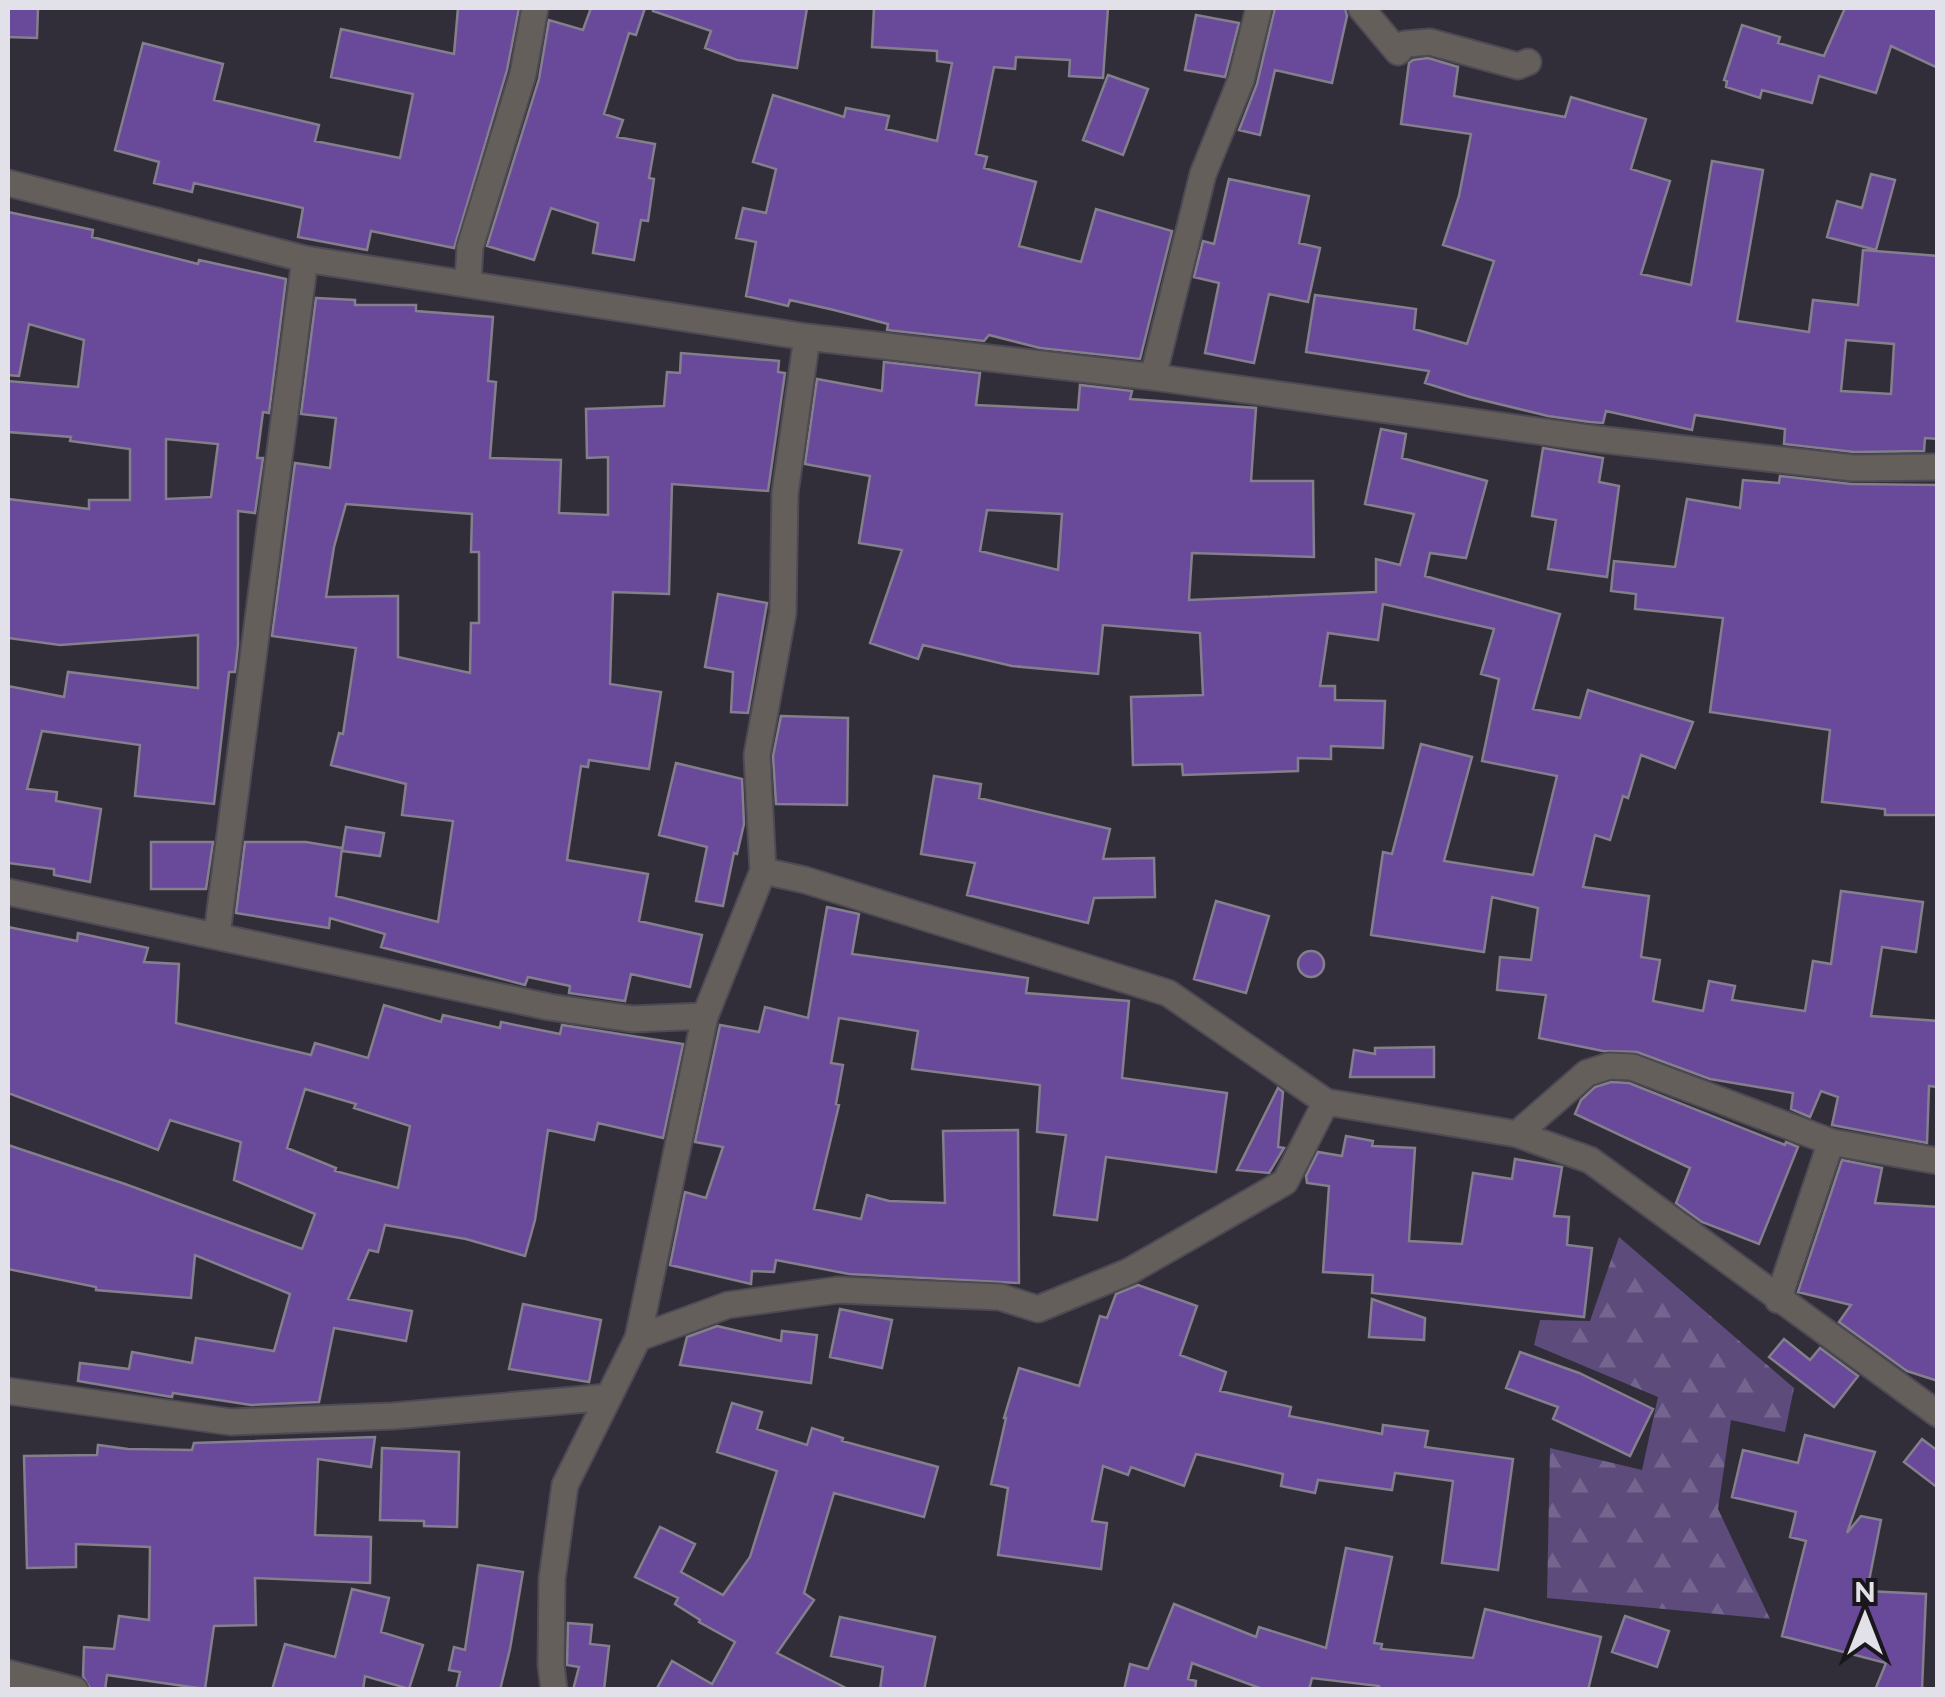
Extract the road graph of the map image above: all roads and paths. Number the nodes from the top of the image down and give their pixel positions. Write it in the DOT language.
graph roads {
  1 [pos="535,8"];
  2 [pos="1259,8"];
  3 [pos="1361,8"];
  4 [pos="1528,62"];
  5 [pos="8,184"];
  6 [pos="305,259"];
  7 [pos="468,282"];
  8 [pos="807,337"];
  9 [pos="1154,376"];
  10 [pos="1938,468"];
  11 [pos="763,871"];
  12 [pos="8,892"];
  13 [pos="217,934"];
  14 [pos="705,1016"];
  15 [pos="1326,1102"];
  16 [pos="1517,1134"];
  17 [pos="1831,1142"];
  18 [pos="1938,1161"];
  19 [pos="1778,1300"];
  20 [pos="638,1338"];
  21 [pos="8,1392"];
  22 [pos="608,1397"];
  23 [pos="1938,1414"];
  24 [pos="8,1674"];
  25 [pos="76,1690"];
  26 [pos="554,1690"];
  1 -- 7 [label="street"];
  2 -- 9 [label="street"];
  3 -- 4 [label="street"];
  5 -- 6 [label="street"];
  6 -- 7 [label="street"];
  6 -- 13 [label="street"];
  7 -- 8 [label="street"];
  8 -- 9 [label="street"];
  8 -- 11 [label="street"];
  9 -- 10 [label="street"];
  11 -- 14 [label="street"];
  11 -- 15 [label="street"];
  12 -- 13 [label="street"];
  13 -- 14 [label="street"];
  14 -- 20 [label="street"];
  15 -- 16 [label="street"];
  15 -- 20 [label="street"];
  16 -- 17 [label="street"];
  16 -- 19 [label="street"];
  17 -- 18 [label="street"];
  17 -- 19 [label="street"];
  19 -- 23 [label="street"];
  20 -- 22 [label="street"];
  21 -- 22 [label="street"];
  22 -- 26 [label="street"];
  24 -- 25 [label="street"];
}
